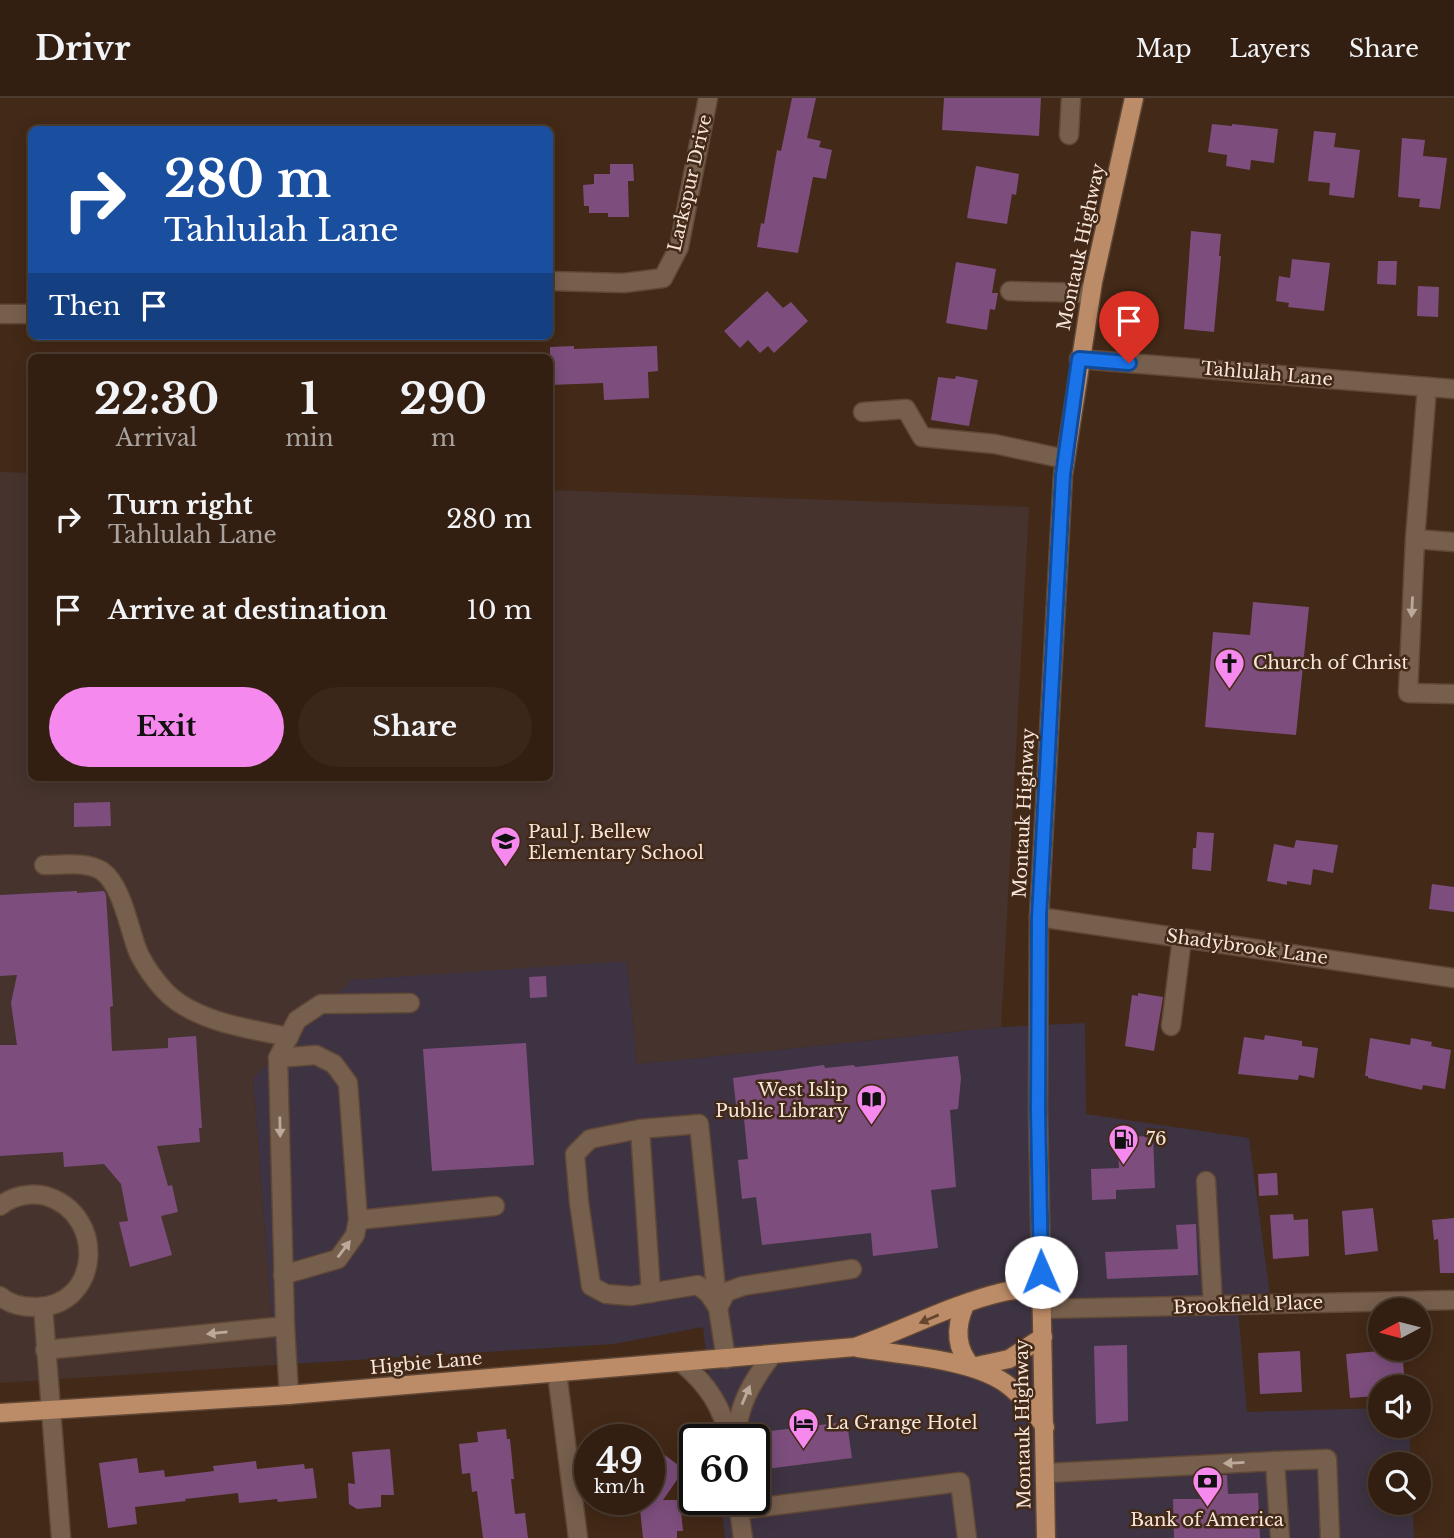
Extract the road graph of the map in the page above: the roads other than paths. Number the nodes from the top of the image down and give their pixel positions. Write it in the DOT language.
graph roads {
  1 [pos="708,98"];
  2 [pos="1071,98"];
  3 [pos="1134,98"];
  4 [pos="1069,135"];
  5 [pos="553,281"];
  6 [pos="1010,291"];
  7 [pos="1091,293"];
  8 [pos="0,314"];
  9 [pos="28,314"];
  10 [pos="1079,359"];
  11 [pos="1427,387"];
  12 [pos="1454,389"];
  13 [pos="863,412"];
  14 [pos="1065,459"];
  15 [pos="1415,539"];
  16 [pos="1454,542"];
  17 [pos="1454,694"];
  18 [pos="44,865"];
  19 [pos="1039,917"];
  20 [pos="1182,938"];
  21 [pos="1454,978"];
  22 [pos="410,1003"];
  23 [pos="1171,1026"];
  24 [pos="289,1037"];
  25 [pos="278,1058"];
  26 [pos="640,1129"];
  27 [pos="1206,1181"];
  28 [pos="0,1206"];
  29 [pos="495,1206"];
  30 [pos="358,1220"];
  31 [pos="852,1269"];
  32 [pos="283,1275"];
  33 [pos="1041,1288"];
  34 [pos="651,1293"];
  35 [pos="0,1296"];
  36 [pos="1454,1300"];
  37 [pos="965,1305"];
  38 [pos="1213,1306"];
  39 [pos="43,1307"];
  40 [pos="718,1308"];
  41 [pos="1042,1310"];
  42 [pos="285,1326"];
  43 [pos="1043,1337"];
  44 [pos="855,1347"];
  45 [pos="46,1350"];
  46 [pos="772,1355"];
  47 [pos="726,1359"];
  48 [pos="682,1363"];
  49 [pos="972,1367"];
  50 [pos="557,1373"];
  51 [pos="289,1395"];
  52 [pos="50,1410"];
  53 [pos="0,1413"];
  54 [pos="724,1424"];
  55 [pos="737,1424"];
  56 [pos="1045,1427"];
  57 [pos="1275,1461"];
  58 [pos="1046,1473"];
  59 [pos="770,1502"];
  60 [pos="740,1515"];
  61 [pos="61,1538"];
  62 [pos="578,1538"];
  63 [pos="743,1538"];
  64 [pos="967,1538"];
  65 [pos="1046,1538"];
  66 [pos="1280,1538"];
  67 [pos="1330,1538"];
  1 -- 5 [label="street, Larkspur Drive"];
  2 -- 4 [label="street"];
  3 -- 7 [label="main road, Montauk Highway"];
  6 -- 7 [label="street"];
  7 -- 10 [label="main road, Montauk Highway"];
  8 -- 9 [label="street"];
  10 -- 11 [label="street, Tahlulah Lane"];
  10 -- 14 [label="main road, Montauk Highway"];
  11 -- 12 [label="street, Tahlulah Lane"];
  11 -- 15 [label="street"];
  13 -- 14 [label="street"];
  14 -- 19 [label="main road, Montauk Highway"];
  15 -- 16 [label="street"];
  15 -- 17 [label="street, one-way"];
  18 -- 24 [label="street"];
  19 -- 20 [label="street, Shadybrook Lane"];
  19 -- 33 [label="main road, Montauk Highway"];
  20 -- 21 [label="street, Shadybrook Lane"];
  20 -- 23 [label="street"];
  22 -- 24 [label="street"];
  24 -- 25 [label="street"];
  25 -- 30 [label="street"];
  25 -- 32 [label="street, one-way"];
  26 -- 34 [label="street"];
  26 -- 34 [label="street"];
  26 -- 40 [label="street"];
  27 -- 38 [label="street"];
  28 -- 39 [label="street"];
  29 -- 30 [label="street"];
  32 -- 30 [label="street, one-way"];
  31 -- 40 [label="street"];
  32 -- 42 [label="street"];
  33 -- 37 [label="main road, Higbie Lane"];
  33 -- 41 [label="main road, Montauk Highway"];
  34 -- 40 [label="street"];
  35 -- 39 [label="street"];
  36 -- 38 [label="street, Brookfield Place"];
  37 -- 44 [label="main road, Higbie Lane, one-way"];
  37 -- 49 [label="main road"];
  38 -- 41 [label="street, Brookfield Place"];
  39 -- 45 [label="street"];
  40 -- 47 [label="street"];
  41 -- 43 [label="main road, Montauk Highway"];
  42 -- 45 [label="street, one-way"];
  42 -- 51 [label="street"];
  43 -- 49 [label="main road, Higbie Lane"];
  43 -- 56 [label="main road, Montauk Highway"];
  44 -- 46 [label="main road, Higbie Lane"];
  44 -- 49 [label="main road, Higbie Lane"];
  45 -- 52 [label="street"];
  46 -- 47 [label="main road, Higbie Lane"];
  55 -- 46 [label="street, one-way"];
  47 -- 48 [label="main road, Higbie Lane"];
  48 -- 50 [label="main road, Higbie Lane"];
  48 -- 54 [label="street"];
  49 -- 56 [label="main road, Higbie Lane"];
  50 -- 51 [label="main road, Higbie Lane"];
  50 -- 62 [label="street"];
  51 -- 52 [label="main road, Higbie Lane"];
  52 -- 53 [label="main road, Higbie Lane"];
  52 -- 61 [label="street"];
  56 -- 58 [label="main road, Montauk Highway"];
  57 -- 58 [label="street, one-way"];
  57 -- 66 [label="street"];
  57 -- 67 [label="street"];
  58 -- 65 [label="main road, Montauk Highway"];
  59 -- 64 [label="street"];
  60 -- 63 [label="street"];
}
